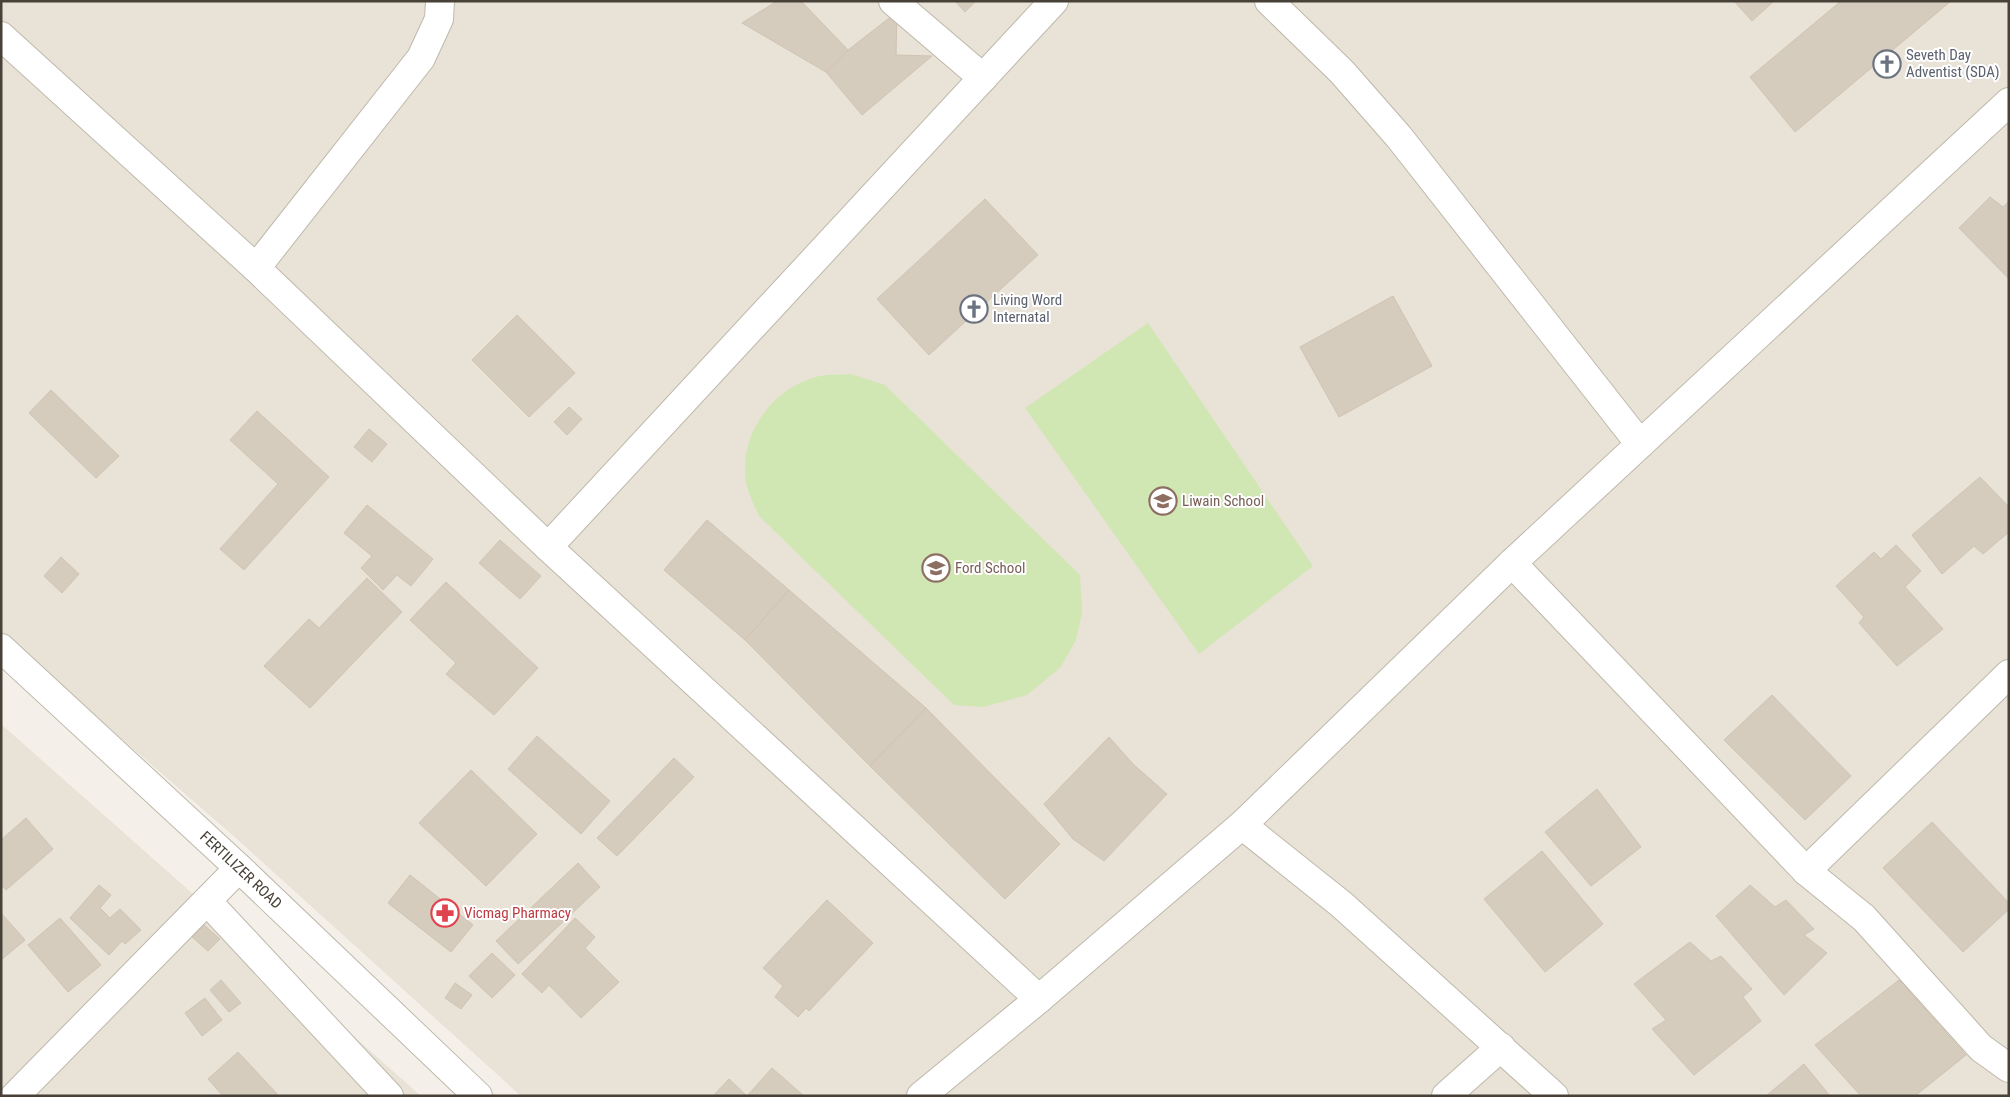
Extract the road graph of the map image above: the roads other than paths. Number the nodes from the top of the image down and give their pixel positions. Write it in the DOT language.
graph roads {
  1 [pos="440,1"];
  2 [pos="893,1"];
  3 [pos="1054,1"];
  4 [pos="1269,1"];
  5 [pos="1,36"];
  6 [pos="983,78"];
  7 [pos="2009,102"];
  8 [pos="256,268"];
  9 [pos="1640,444"];
  10 [pos="548,546"];
  11 [pos="1512,563"];
  12 [pos="1,648"];
  13 [pos="2009,674"];
  14 [pos="1242,825"];
  15 [pos="239,868"];
  16 [pos="1806,871"];
  17 [pos="207,901"];
  18 [pos="1039,999"];
  19 [pos="1501,1047"];
  20 [pos="2009,1068"];
  21 [pos="15,1096"];
  22 [pos="389,1096"];
  23 [pos="478,1096"];
  24 [pos="920,1096"];
  25 [pos="1446,1096"];
  26 [pos="1554,1096"];
  1 -- 8 [label="street"];
  2 -- 6 [label="street"];
  3 -- 6 [label="street"];
  4 -- 9 [label="street"];
  5 -- 8 [label="street"];
  6 -- 10 [label="street"];
  7 -- 9 [label="street"];
  8 -- 10 [label="street"];
  9 -- 11 [label="street"];
  10 -- 18 [label="street"];
  11 -- 14 [label="street"];
  11 -- 16 [label="street"];
  12 -- 15 [label="street, FERTILIZER ROAD"];
  13 -- 16 [label="street"];
  14 -- 18 [label="street"];
  14 -- 19 [label="street"];
  15 -- 17 [label="street"];
  15 -- 23 [label="street, FERTILIZER ROAD"];
  16 -- 20 [label="street"];
  17 -- 21 [label="street"];
  17 -- 22 [label="street"];
  18 -- 24 [label="street"];
  19 -- 25 [label="street"];
  19 -- 26 [label="street"];
}
